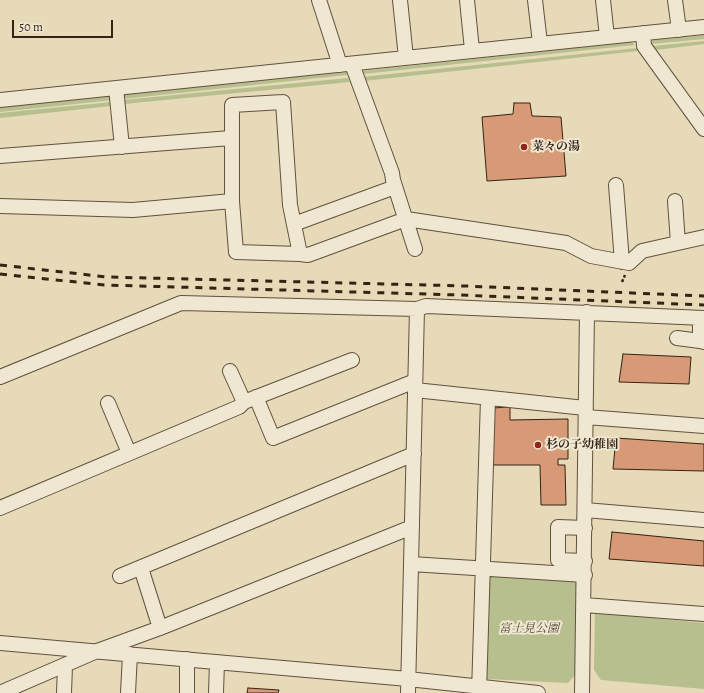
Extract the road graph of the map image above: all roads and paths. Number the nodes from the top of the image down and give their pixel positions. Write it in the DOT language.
graph roads {
  1 [pos="319,0"];
  2 [pos="400,0"];
  3 [pos="467,0"];
  4 [pos="535,0"];
  5 [pos="603,0"];
  6 [pos="676,0"];
  7 [pos="704,27"];
  8 [pos="679,30"];
  9 [pos="643,33"];
  10 [pos="607,37"];
  11 [pos="540,43"];
  12 [pos="472,50"];
  13 [pos="406,58"];
  14 [pos="346,64"];
  15 [pos="116,88"];
  16 [pos="0,100"];
  17 [pos="704,129"];
  18 [pos="231,138"];
  19 [pos="122,147"];
  20 [pos="0,156"];
  21 [pos="616,185"];
  22 [pos="395,187"];
  23 [pos="232,201"];
  24 [pos="675,201"];
  25 [pos="0,206"];
  26 [pos="406,219"];
  27 [pos="294,224"];
  28 [pos="704,237"];
  29 [pos="678,243"];
  30 [pos="415,249"];
  31 [pos="300,254"];
  32 [pos="622,262"];
  33 [pos="417,309"];
  34 [pos="587,312"];
  35 [pos="702,318"];
  36 [pos="677,338"];
  37 [pos="702,342"];
  38 [pos="352,360"];
  39 [pos="230,371"];
  40 [pos="0,377"];
  41 [pos="415,385"];
  42 [pos="488,398"];
  43 [pos="250,399"];
  44 [pos="108,403"];
  45 [pos="586,413"];
  46 [pos="704,426"];
  47 [pos="129,453"];
  48 [pos="414,454"];
  49 [pos="0,508"];
  50 [pos="585,510"];
  51 [pos="704,520"];
  52 [pos="412,527"];
  53 [pos="585,528"];
  54 [pos="585,560"];
  55 [pos="412,564"];
  56 [pos="141,568"];
  57 [pos="482,569"];
  58 [pos="585,575"];
  59 [pos="120,576"];
  60 [pos="584,605"];
  61 [pos="704,614"];
  62 [pos="160,628"];
  63 [pos="0,643"];
  64 [pos="97,651"];
  65 [pos="130,654"];
  66 [pos="187,659"];
  67 [pos="217,662"];
  68 [pos="65,666"];
  69 [pos="408,686"];
  70 [pos="479,690"];
  71 [pos="0,693"];
  72 [pos="64,693"];
  73 [pos="128,693"];
  74 [pos="187,693"];
  75 [pos="216,693"];
  76 [pos="538,693"];
  77 [pos="582,693"];
  1 -- 14 [label="street"];
  2 -- 13 [label="street"];
  3 -- 12 [label="street"];
  4 -- 11 [label="street"];
  5 -- 10 [label="street"];
  6 -- 8 [label="street"];
  7 -- 8 [label="street"];
  8 -- 9 [label="street"];
  9 -- 10 [label="street"];
  9 -- 17 [label="street"];
  10 -- 11 [label="street"];
  11 -- 12 [label="street"];
  12 -- 13 [label="street"];
  13 -- 14 [label="street"];
  14 -- 15 [label="street"];
  14 -- 22 [label="street"];
  15 -- 16 [label="street"];
  15 -- 19 [label="street"];
  18 -- 19 [label="street"];
  18 -- 23 [label="street"];
  18 -- 27 [label="street"];
  19 -- 20 [label="street"];
  21 -- 32 [label="street"];
  22 -- 26 [label="street"];
  22 -- 27 [label="street"];
  23 -- 25 [label="street"];
  23 -- 31 [label="street"];
  24 -- 29 [label="street"];
  26 -- 30 [label="street"];
  26 -- 31 [label="street"];
  26 -- 32 [label="street"];
  27 -- 31 [label="street"];
  28 -- 29 [label="street"];
  29 -- 32 [label="street"];
  33 -- 34 [label="street"];
  33 -- 40 [label="street"];
  33 -- 41 [label="street"];
  34 -- 35 [label="street"];
  34 -- 45 [label="street"];
  35 -- 37 [label="street"];
  36 -- 37 [label="street"];
  38 -- 43 [label="street"];
  39 -- 43 [label="street"];
  41 -- 42 [label="street"];
  41 -- 43 [label="street"];
  41 -- 48 [label="street"];
  42 -- 45 [label="street"];
  42 -- 57 [label="street"];
  43 -- 47 [label="street"];
  44 -- 47 [label="street"];
  45 -- 46 [label="street"];
  45 -- 50 [label="street"];
  47 -- 49 [label="street"];
  48 -- 52 [label="street"];
  48 -- 56 [label="street"];
  50 -- 51 [label="street"];
  50 -- 53 [label="street"];
  52 -- 55 [label="street"];
  52 -- 62 [label="street"];
  53 -- 54 [label="street"];
  53 -- 54 [label="street"];
  54 -- 58 [label="street"];
  55 -- 57 [label="street"];
  55 -- 69 [label="street"];
  56 -- 59 [label="street"];
  56 -- 62 [label="street"];
  57 -- 58 [label="street"];
  57 -- 70 [label="street"];
  58 -- 60 [label="street"];
  60 -- 61 [label="street"];
  60 -- 77 [label="street"];
  62 -- 64 [label="street"];
  63 -- 64 [label="street"];
  64 -- 65 [label="street"];
  64 -- 68 [label="street"];
  65 -- 66 [label="street"];
  65 -- 73 [label="street"];
  66 -- 67 [label="street"];
  66 -- 74 [label="street"];
  67 -- 69 [label="street"];
  67 -- 75 [label="street"];
  68 -- 71 [label="street"];
  68 -- 72 [label="street"];
  69 -- 70 [label="street"];
  70 -- 76 [label="street"];
}
